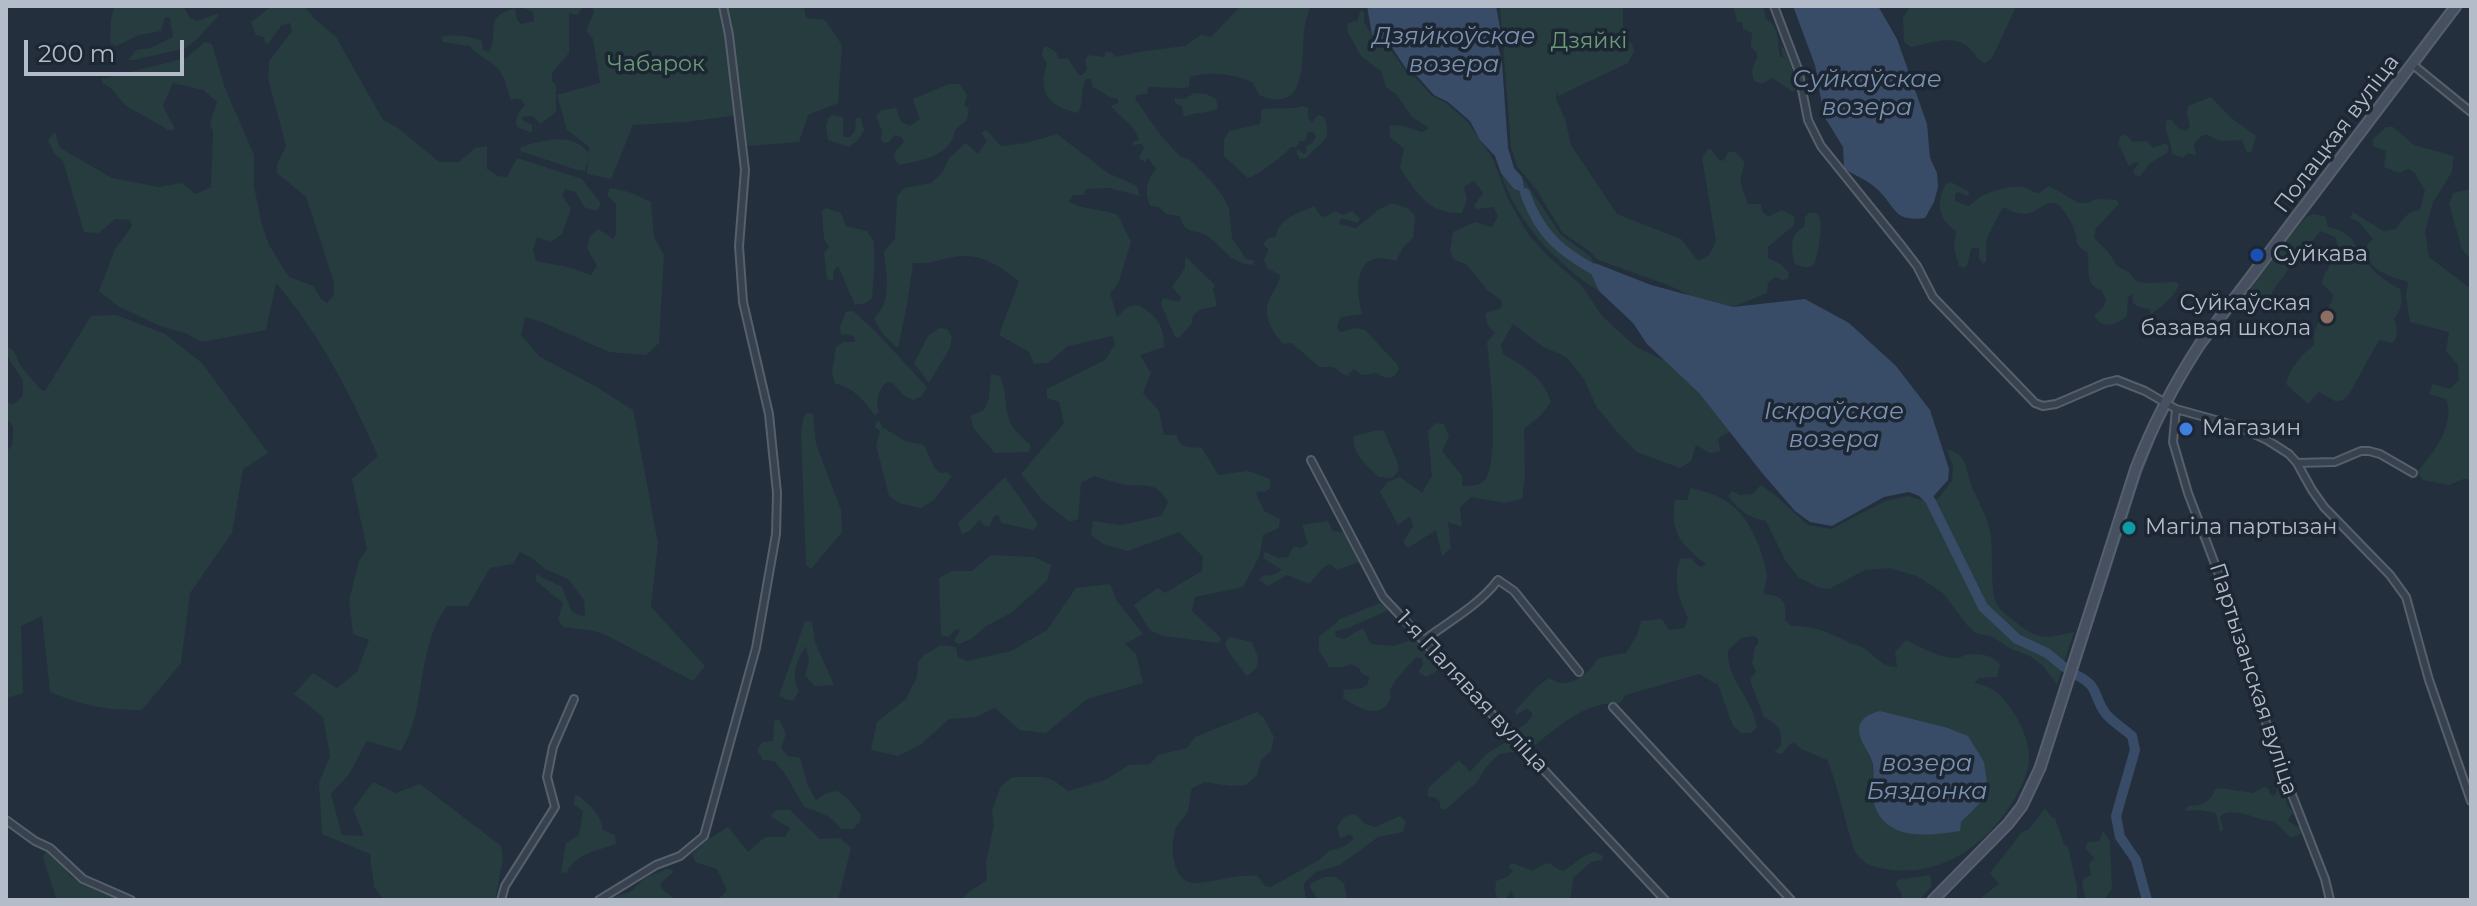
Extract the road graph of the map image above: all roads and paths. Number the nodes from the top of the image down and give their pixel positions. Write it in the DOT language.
graph roads {
  1 [pos="723,6"];
  2 [pos="1774,6"];
  3 [pos="2456,6"];
  4 [pos="2412,64"];
  5 [pos="2471,112"];
  6 [pos="2165,403"];
  7 [pos="2176,409"];
  8 [pos="1311,460"];
  9 [pos="2297,463"];
  10 [pos="2413,473"];
  11 [pos="1424,640"];
  12 [pos="1579,672"];
  13 [pos="574,699"];
  14 [pos="1613,707"];
  15 [pos="2471,801"];
  16 [pos="6,820"];
  17 [pos="131,900"];
  18 [pos="501,900"];
  19 [pos="599,900"];
  20 [pos="1665,900"];
  21 [pos="1791,900"];
  22 [pos="1933,900"];
  23 [pos="2330,900"];
  1 -- 19 [label="street"];
  2 -- 6 [label="street"];
  3 -- 4 [label="main road, Полацкая вуліца"];
  4 -- 5 [label="street"];
  4 -- 6 [label="main road, Полацкая вуліца"];
  6 -- 7 [label="street"];
  6 -- 22 [label="main road, Полацкая вуліца"];
  7 -- 9 [label="street"];
  7 -- 23 [label="street, Партызанская вуліца"];
  8 -- 11 [label="street, 1-я Палявая вуліца"];
  9 -- 10 [label="street"];
  9 -- 15 [label="street"];
  11 -- 12 [label="street"];
  11 -- 20 [label="street, 1-я Палявая вуліца"];
  13 -- 18 [label="street"];
  14 -- 21 [label="street"];
  16 -- 17 [label="street"];
}
